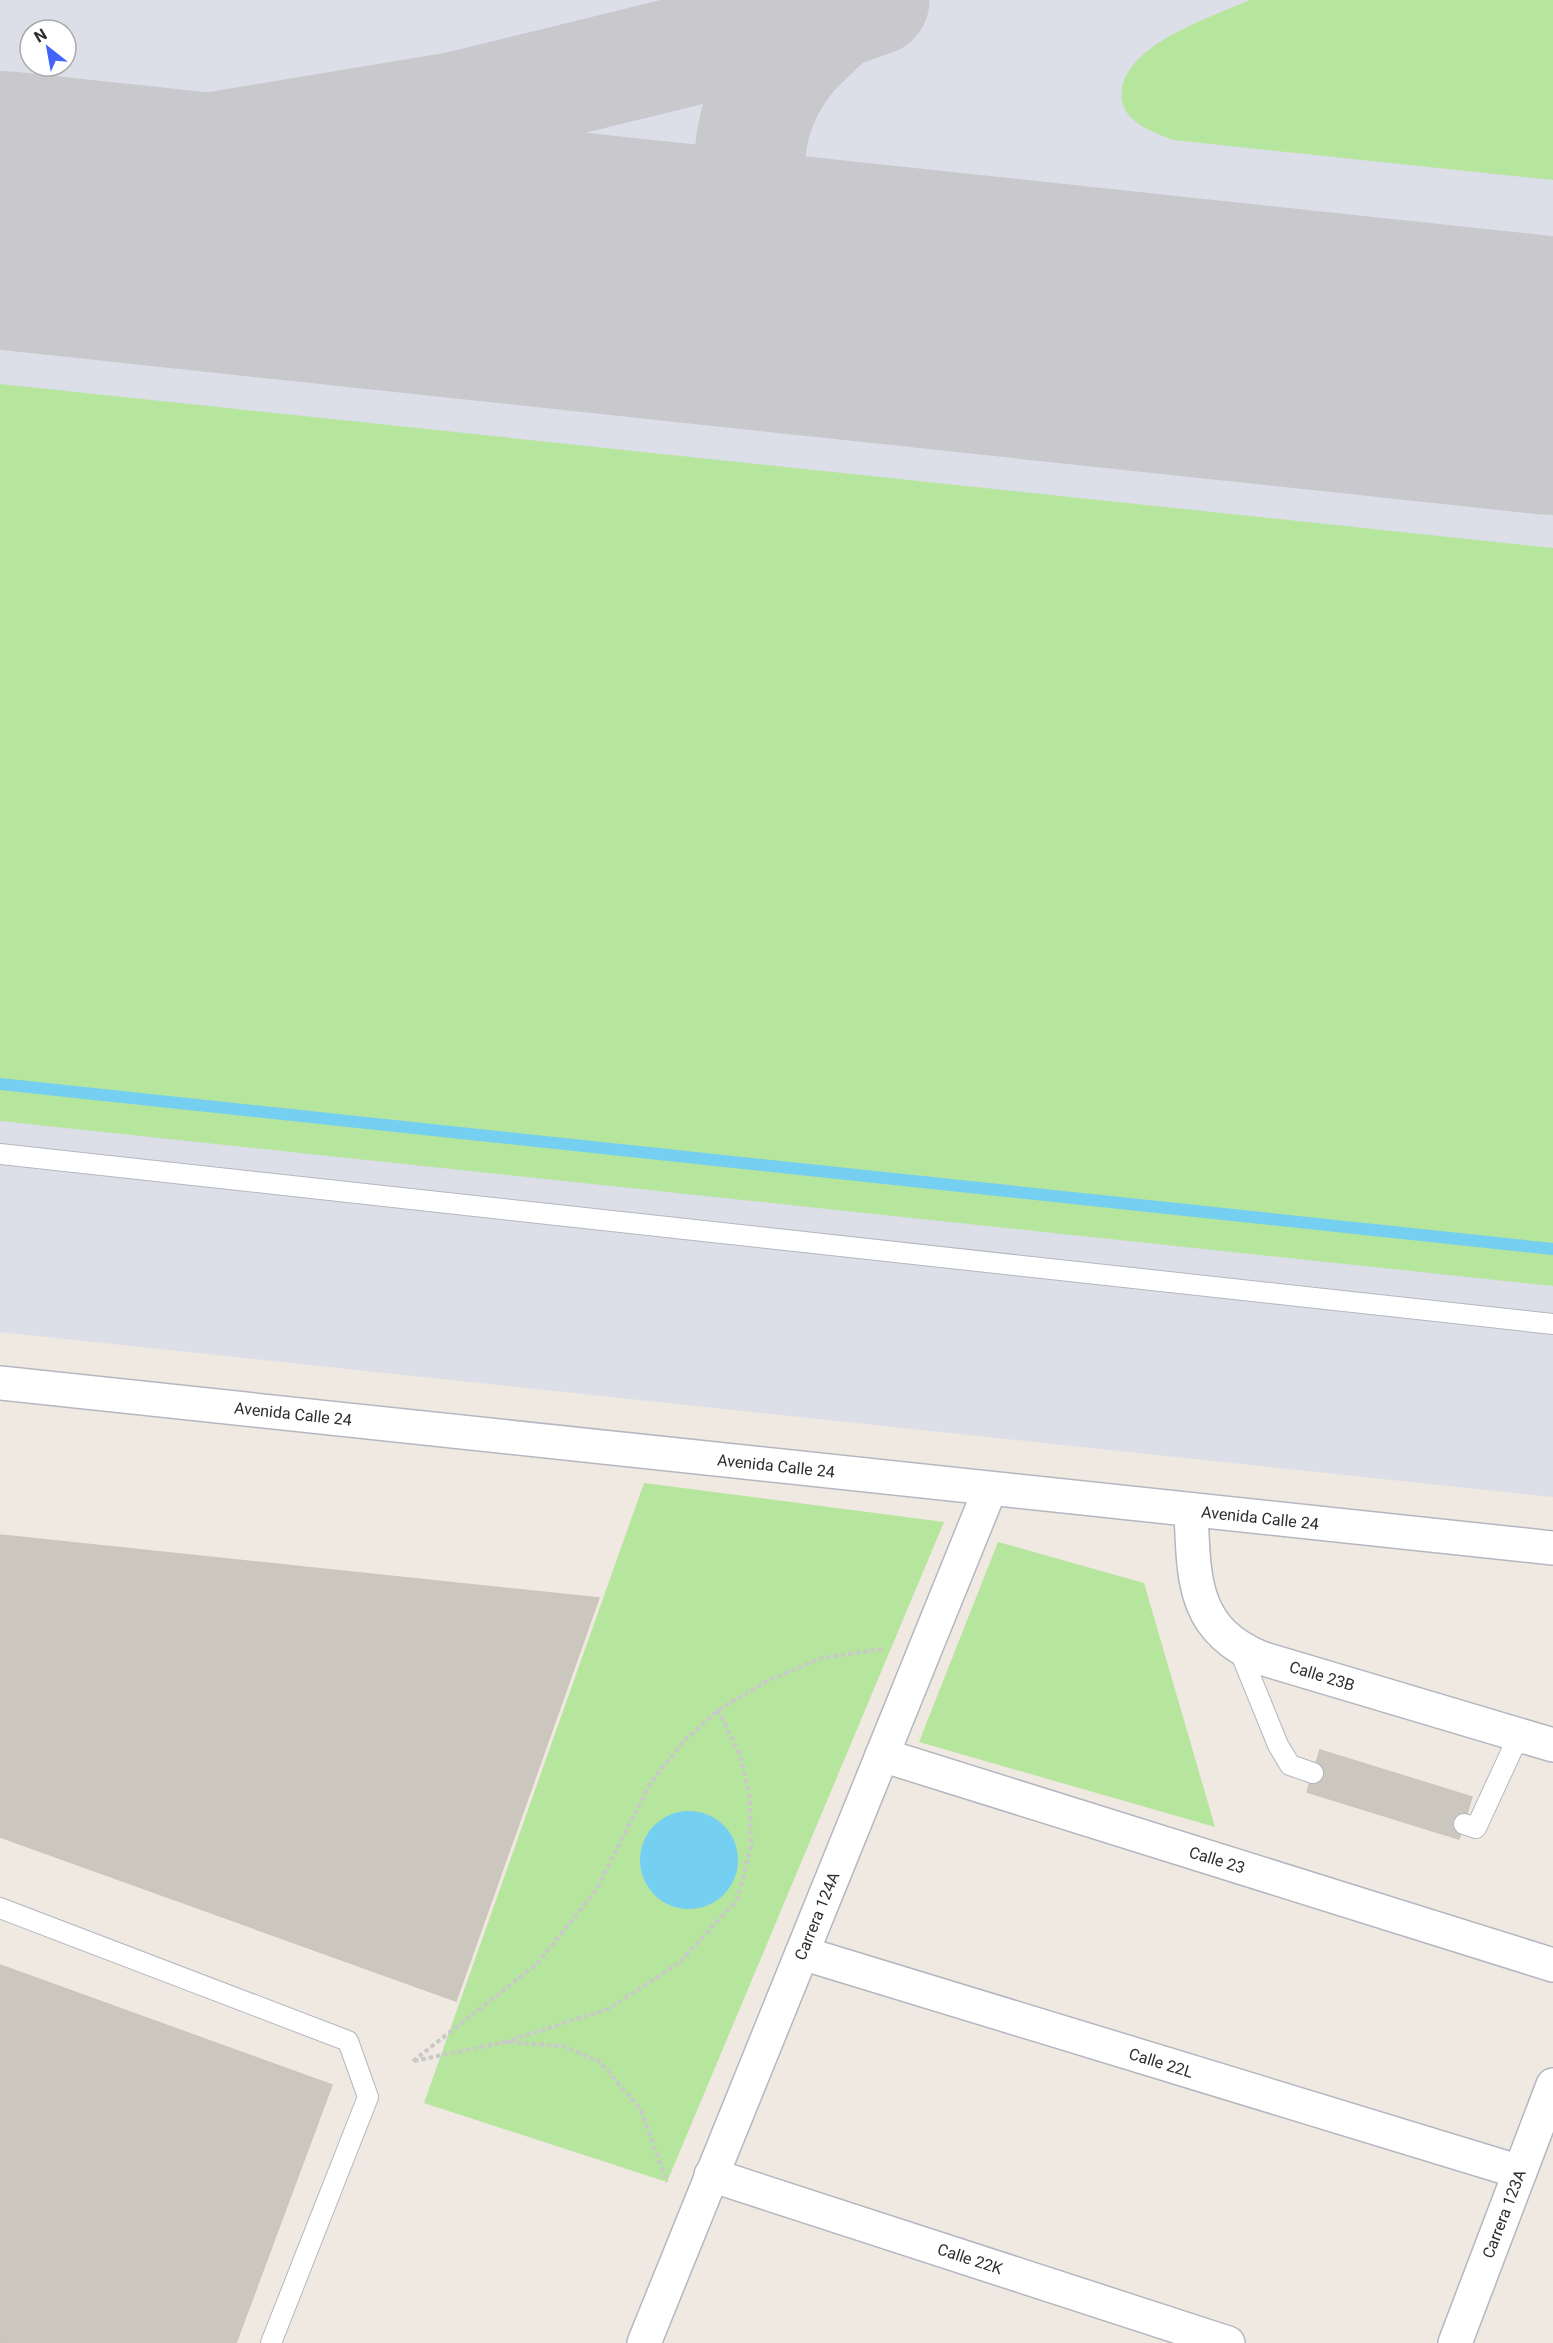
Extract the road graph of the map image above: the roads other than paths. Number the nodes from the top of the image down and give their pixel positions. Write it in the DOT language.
graph roads {
  1 [pos="0,1154"];
  2 [pos="1553,1324"];
  3 [pos="0,1383"];
  4 [pos="990,1489"];
  5 [pos="1191,1511"];
  6 [pos="1553,1548"];
  7 [pos="1239,1649"];
  8 [pos="1519,1735"];
  9 [pos="1553,1745"];
  10 [pos="882,1755"];
  11 [pos="1313,1773"];
  12 [pos="1464,1824"];
  13 [pos="0,1908"];
  14 [pos="801,1953"];
  15 [pos="1553,1965"];
  16 [pos="1553,2085"];
  17 [pos="1520,2172"];
  18 [pos="711,2175"];
  19 [pos="271,2343"];
  20 [pos="644,2343"];
  21 [pos="1228,2343"];
  22 [pos="1455,2343"];
  1 -- 2 [label="lane"];
  3 -- 4 [label="street, Avenida Calle 24"];
  4 -- 5 [label="street, Avenida Calle 24"];
  4 -- 10 [label="street, Carrera 124A"];
  5 -- 6 [label="street, Avenida Calle 24"];
  5 -- 7 [label="street, Calle 23B"];
  7 -- 8 [label="street, Calle 23B"];
  7 -- 11 [label="lane"];
  8 -- 9 [label="street, Calle 23B"];
  8 -- 12 [label="lane"];
  10 -- 14 [label="street, Carrera 124A"];
  10 -- 15 [label="street, Calle 23"];
  13 -- 19 [label="lane"];
  14 -- 17 [label="street, Calle 22L"];
  14 -- 18 [label="street, Carrera 124A"];
  16 -- 17 [label="street, Carrera 123A"];
  17 -- 22 [label="street, Carrera 123A"];
  18 -- 20 [label="street, Carrera 124A"];
  18 -- 21 [label="street, Calle 22K"];
}
